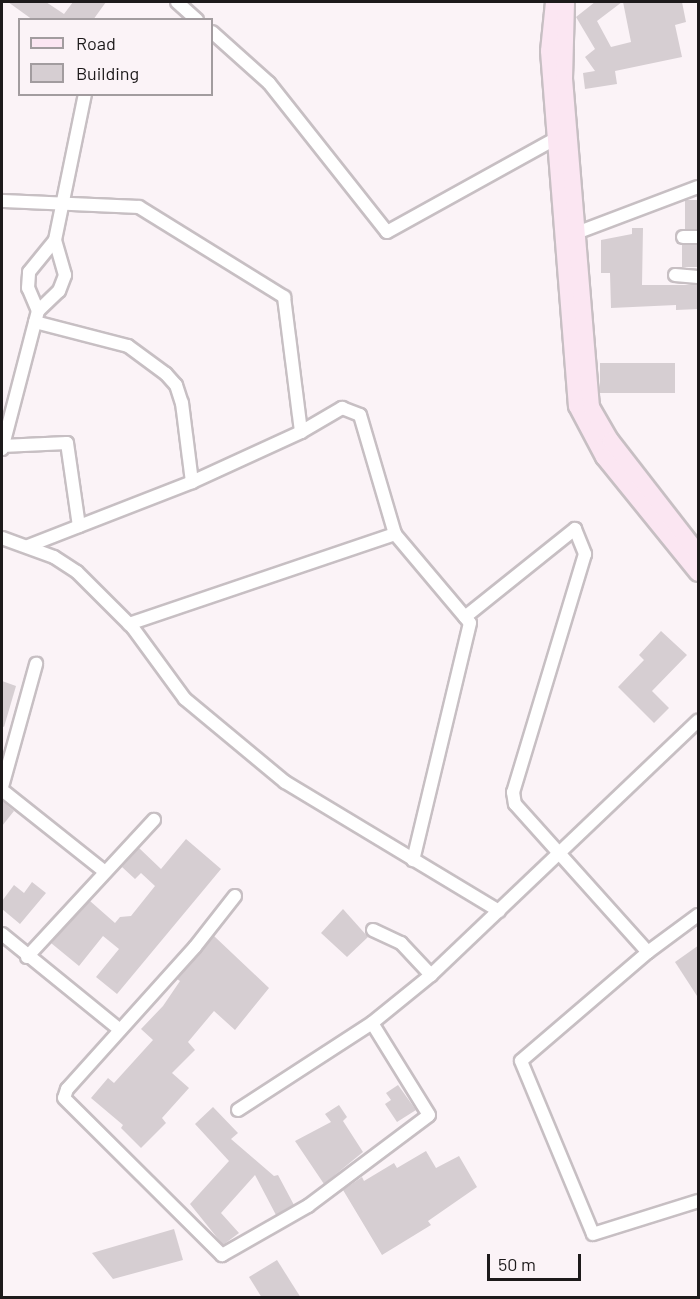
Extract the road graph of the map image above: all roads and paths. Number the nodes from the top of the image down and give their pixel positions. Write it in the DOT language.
graph roads {
  1 [pos="177,2"];
  2 [pos="554,2"];
  3 [pos="566,2"];
  4 [pos="195,18"];
  5 [pos="213,33"];
  6 [pos="85,96"];
  7 [pos="555,139"];
  8 [pos="699,187"];
  9 [pos="2,201"];
  10 [pos="62,204"];
  11 [pos="568,236"];
  12 [pos="683,237"];
  13 [pos="699,237"];
  14 [pos="55,240"];
  15 [pos="675,275"];
  16 [pos="699,277"];
  17 [pos="36,316"];
  18 [pos="301,432"];
  19 [pos="2,448"];
  20 [pos="192,482"];
  21 [pos="79,526"];
  22 [pos="395,534"];
  23 [pos="2,538"];
  24 [pos="28,546"];
  25 [pos="699,553"];
  26 [pos="699,573"];
  27 [pos="465,617"];
  28 [pos="129,624"];
  29 [pos="36,664"];
  30 [pos="699,721"];
  31 [pos="2,789"];
  32 [pos="154,820"];
  33 [pos="562,854"];
  34 [pos="414,860"];
  35 [pos="104,871"];
  36 [pos="235,896"];
  37 [pos="499,911"];
  38 [pos="699,915"];
  39 [pos="373,930"];
  40 [pos="2,934"];
  41 [pos="648,952"];
  42 [pos="27,957"];
  43 [pos="431,975"];
  44 [pos="372,1023"];
  45 [pos="120,1030"];
  46 [pos="238,1110"];
  47 [pos="699,1201"];
  1 -- 4 [label="street"];
  2 -- 7 [label="street"];
  3 -- 11 [label="street"];
  5 -- 7 [label="street"];
  6 -- 10 [label="street"];
  7 -- 11 [label="street"];
  8 -- 11 [label="street"];
  9 -- 10 [label="street"];
  10 -- 14 [label="street"];
  10 -- 18 [label="street"];
  11 -- 25 [label="street"];
  11 -- 26 [label="street"];
  12 -- 13 [label="street"];
  14 -- 17 [label="street"];
  14 -- 17 [label="street"];
  15 -- 16 [label="street"];
  17 -- 19 [label="street"];
  17 -- 20 [label="street"];
  18 -- 20 [label="street"];
  18 -- 22 [label="street"];
  19 -- 21 [label="street"];
  20 -- 21 [label="street"];
  21 -- 24 [label="street"];
  22 -- 27 [label="street"];
  22 -- 28 [label="street"];
  23 -- 24 [label="street"];
  24 -- 28 [label="street"];
  27 -- 33 [label="street"];
  27 -- 34 [label="street"];
  28 -- 34 [label="street"];
  29 -- 31 [label="street"];
  30 -- 33 [label="street"];
  31 -- 35 [label="street"];
  32 -- 35 [label="street"];
  33 -- 37 [label="street"];
  33 -- 41 [label="street"];
  34 -- 37 [label="street"];
  35 -- 42 [label="street"];
  36 -- 45 [label="street"];
  37 -- 43 [label="street"];
  38 -- 41 [label="street"];
  39 -- 43 [label="street"];
  40 -- 42 [label="street"];
  41 -- 47 [label="street"];
  42 -- 45 [label="street"];
  43 -- 44 [label="street"];
  44 -- 45 [label="street"];
  44 -- 46 [label="street"];
}
